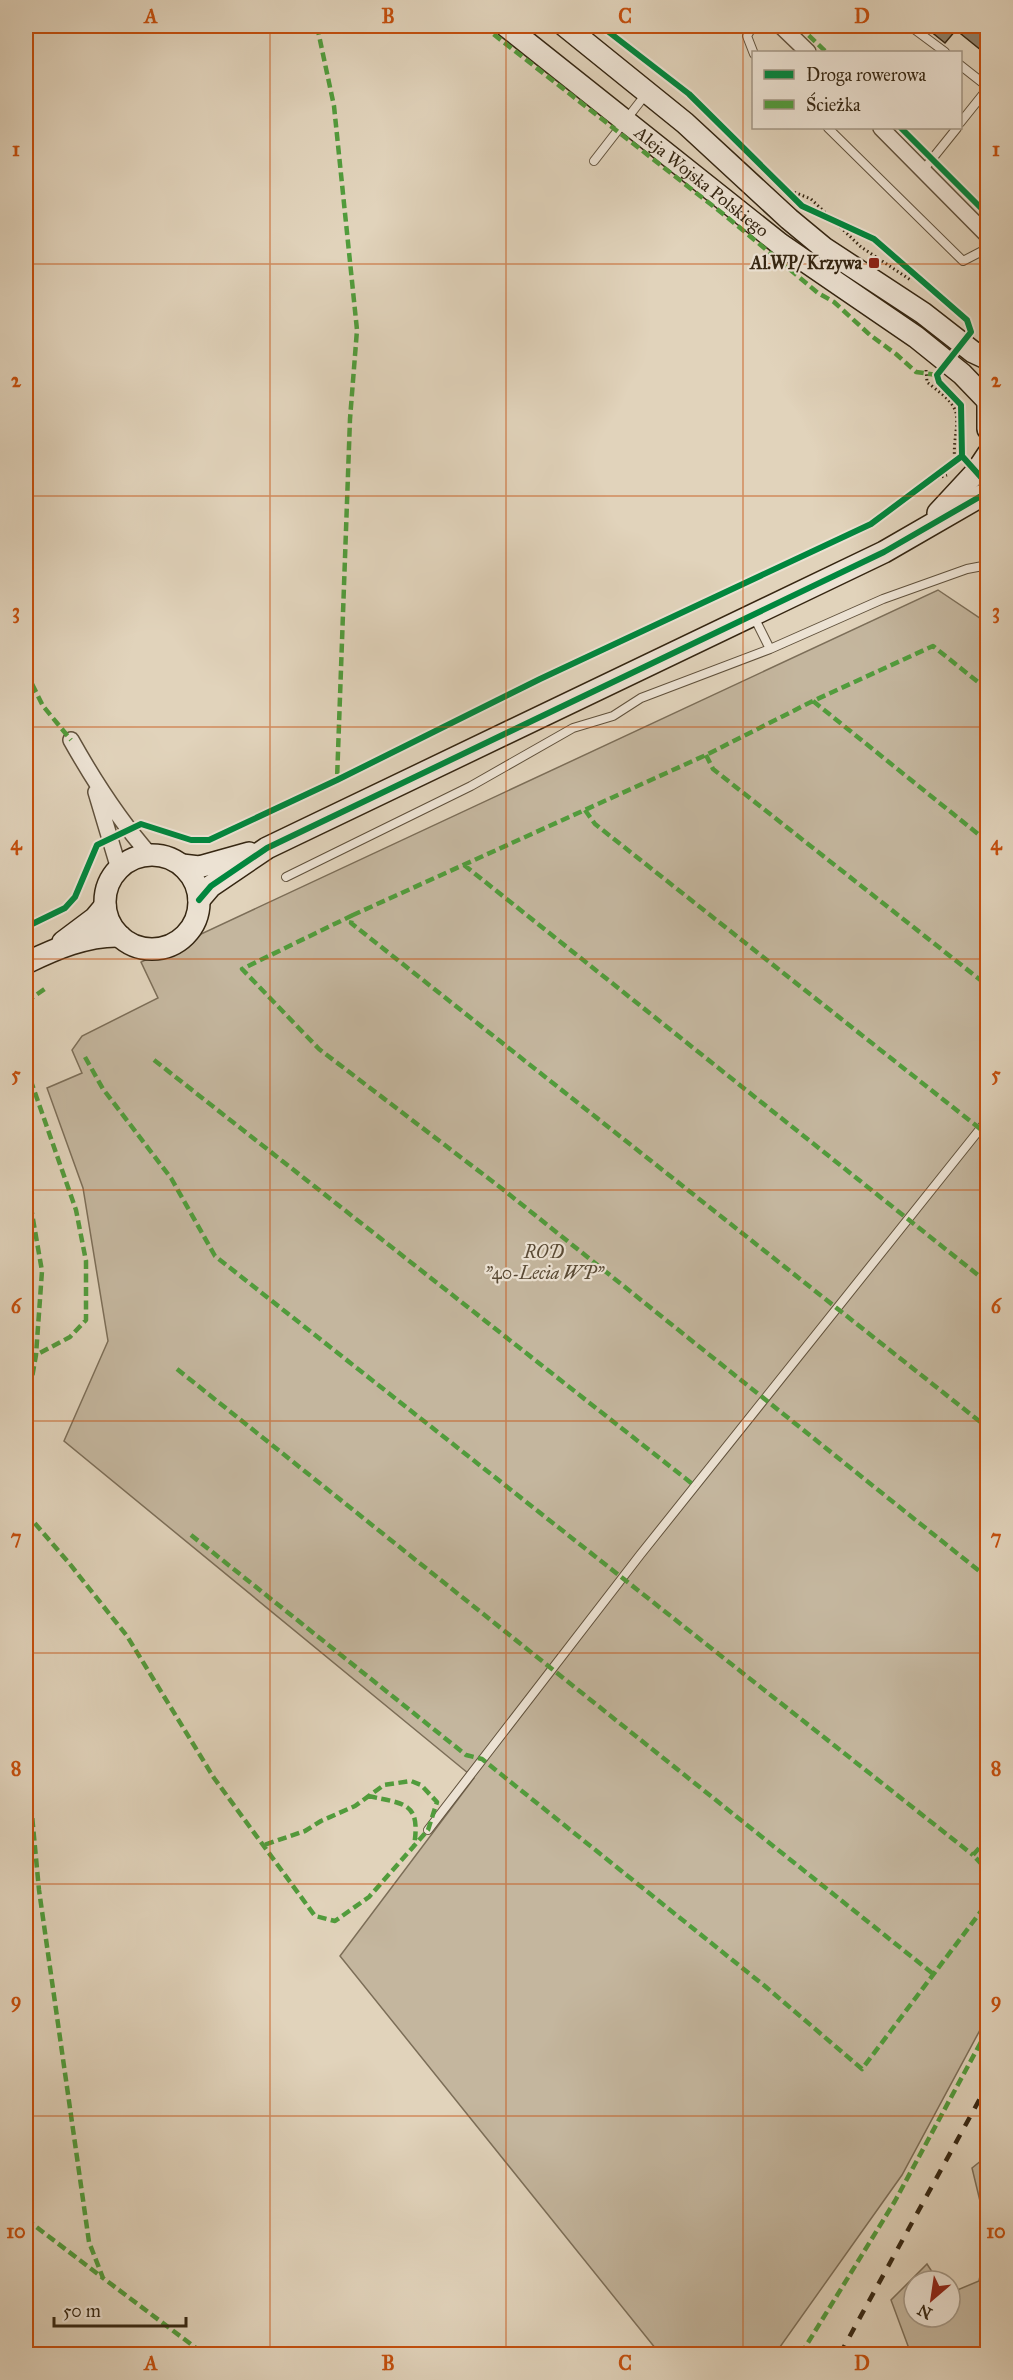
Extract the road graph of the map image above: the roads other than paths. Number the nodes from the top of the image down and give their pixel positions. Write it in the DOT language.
graph roads {
  1 [pos="507,26"];
  2 [pos="565,26"];
  3 [pos="753,26"];
  4 [pos="781,26"];
  5 [pos="910,26"];
  6 [pos="752,51"];
  7 [pos="807,51"];
  8 [pos="944,51"];
  9 [pos="962,67"];
  10 [pos="987,88"];
  11 [pos="648,92"];
  12 [pos="624,120"];
  13 [pos="962,120"];
  14 [pos="829,129"];
  15 [pos="882,129"];
  16 [pos="956,129"];
  17 [pos="594,161"];
  18 [pos="924,169"];
  19 [pos="987,236"];
  20 [pos="987,248"];
  21 [pos="987,359"];
  22 [pos="987,400"];
  23 [pos="987,429"];
  24 [pos="987,454"];
  25 [pos="987,492"];
  26 [pos="925,526"];
  27 [pos="987,565"];
  28 [pos="752,614"];
  29 [pos="770,649"];
  30 [pos="71,740"];
  31 [pos="92,778"];
  32 [pos="267,848"];
  33 [pos="150,855"];
  34 [pos="182,866"];
  35 [pos="118,868"];
  36 [pos="286,877"];
  37 [pos="199,900"];
  38 [pos="105,906"];
  39 [pos="120,936"];
  40 [pos="53,950"];
  41 [pos="26,963"];
  42 [pos="987,1119"];
  43 [pos="428,1830"];
  1 -- 12 [label="street, Aleja Wojska Polskiego"];
  2 -- 11 [label="street, Aleja Wojska Polskiego"];
  3 -- 6 [label="lane"];
  4 -- 7 [label="street"];
  5 -- 8 [label="lane"];
  9 -- 10 [label="lane"];
  10 -- 13 [label="lane"];
  11 -- 12 [label="lane"];
  11 -- 21 [label="street, Aleja Wojska Polskiego"];
  12 -- 17 [label="lane"];
  12 -- 22 [label="street, Aleja Wojska Polskiego"];
  14 -- 20 [label="lane"];
  15 -- 18 [label="street"];
  16 -- 18 [label="lane"];
  18 -- 19 [label="street"];
  22 -- 23 [label="street"];
  24 -- 26 [label="street"];
  25 -- 26 [label="street"];
  26 -- 28 [label="street"];
  27 -- 29 [label="lane"];
  28 -- 29 [label="lane"];
  28 -- 32 [label="street"];
  29 -- 36 [label="lane"];
  30 -- 31 [label="street"];
  31 -- 33 [label="street"];
  31 -- 35 [label="street"];
  32 -- 34 [label="street"];
  32 -- 37 [label="street"];
  33 -- 34 [label="street"];
  33 -- 35 [label="street"];
  34 -- 37 [label="street"];
  35 -- 38 [label="street"];
  37 -- 39 [label="street"];
  38 -- 39 [label="street"];
  38 -- 40 [label="street"];
  39 -- 40 [label="street"];
  40 -- 41 [label="street"];
  42 -- 43 [label="lane"];
}
